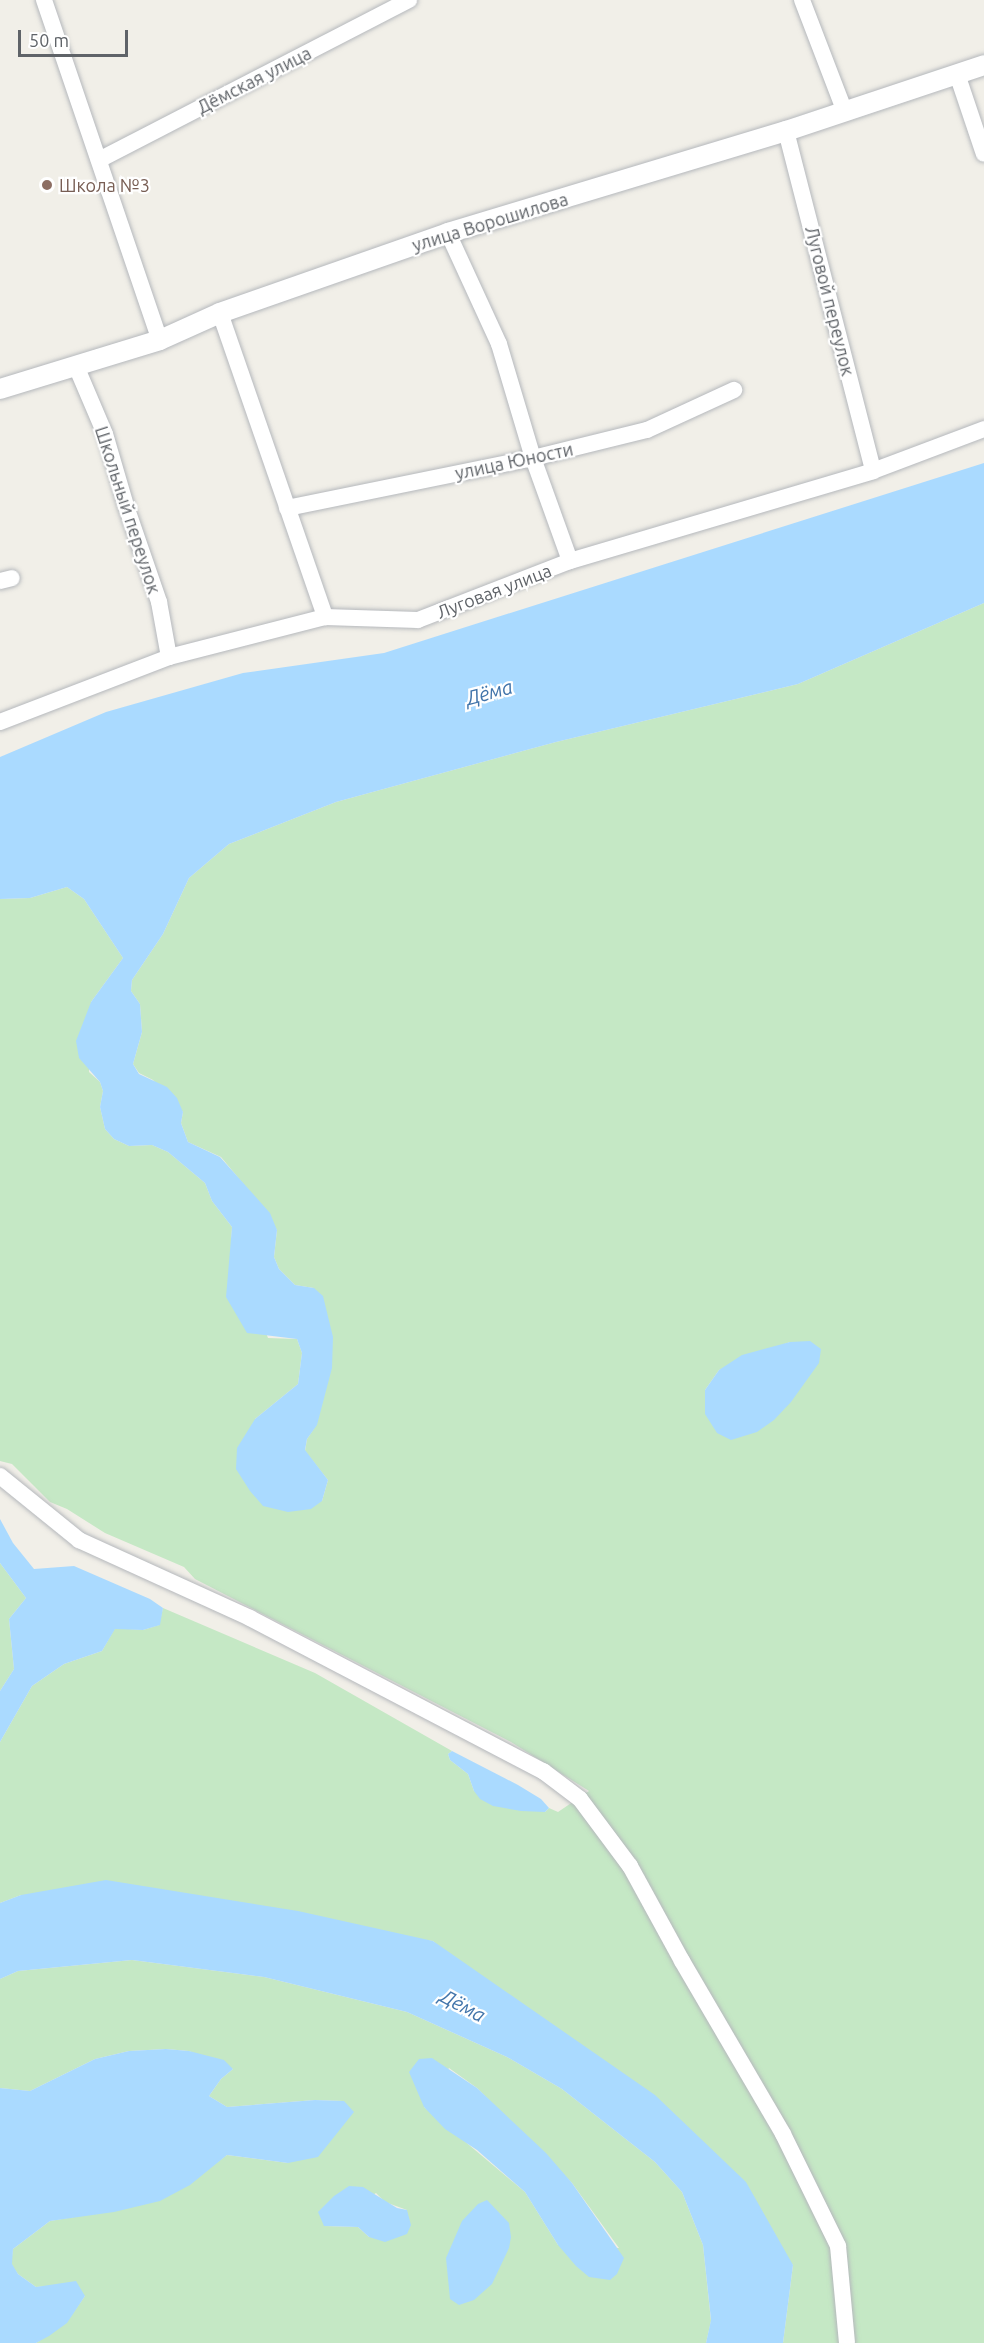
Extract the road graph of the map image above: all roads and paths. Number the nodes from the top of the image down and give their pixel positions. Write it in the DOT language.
graph roads {
  1 [pos="44,0"];
  2 [pos="409,0"];
  3 [pos="802,0"];
  4 [pos="984,65"];
  5 [pos="957,74"];
  6 [pos="845,112"];
  7 [pos="786,131"];
  8 [pos="984,154"];
  9 [pos="99,160"];
  10 [pos="448,233"];
  11 [pos="220,314"];
  12 [pos="160,340"];
  13 [pos="75,366"];
  14 [pos="0,389"];
  15 [pos="734,390"];
  16 [pos="984,429"];
  17 [pos="533,458"];
  18 [pos="873,471"];
  19 [pos="287,508"];
  20 [pos="570,561"];
  21 [pos="325,617"];
  22 [pos="169,657"];
  23 [pos="0,722"];
  24 [pos="0,1476"];
  25 [pos="847,2343"];
  1 -- 9 [label="street"];
  2 -- 9 [label="street, Дёмская улица"];
  3 -- 6 [label="street"];
  4 -- 5 [label="street, улица Ворошилова"];
  5 -- 6 [label="street, улица Ворошилова"];
  5 -- 8 [label="street"];
  6 -- 7 [label="street, улица Ворошилова"];
  7 -- 10 [label="street, улица Ворошилова"];
  7 -- 18 [label="street, Луговой переулок"];
  9 -- 12 [label="street"];
  10 -- 11 [label="street, улица Ворошилова"];
  10 -- 17 [label="street"];
  11 -- 12 [label="street, улица Ворошилова"];
  11 -- 19 [label="street"];
  12 -- 13 [label="street, улица Ворошилова"];
  13 -- 14 [label="street, улица Ворошилова"];
  13 -- 22 [label="street, Школьный переулок"];
  15 -- 17 [label="street, улица Юности"];
  16 -- 18 [label="street, Луговая улица"];
  17 -- 19 [label="street, улица Юности"];
  17 -- 20 [label="street"];
  18 -- 20 [label="street, Луговая улица"];
  19 -- 21 [label="street"];
  20 -- 21 [label="street, Луговая улица"];
  21 -- 22 [label="street, Луговая улица"];
  22 -- 23 [label="street, Луговая улица"];
  24 -- 25 [label="street"];
}
